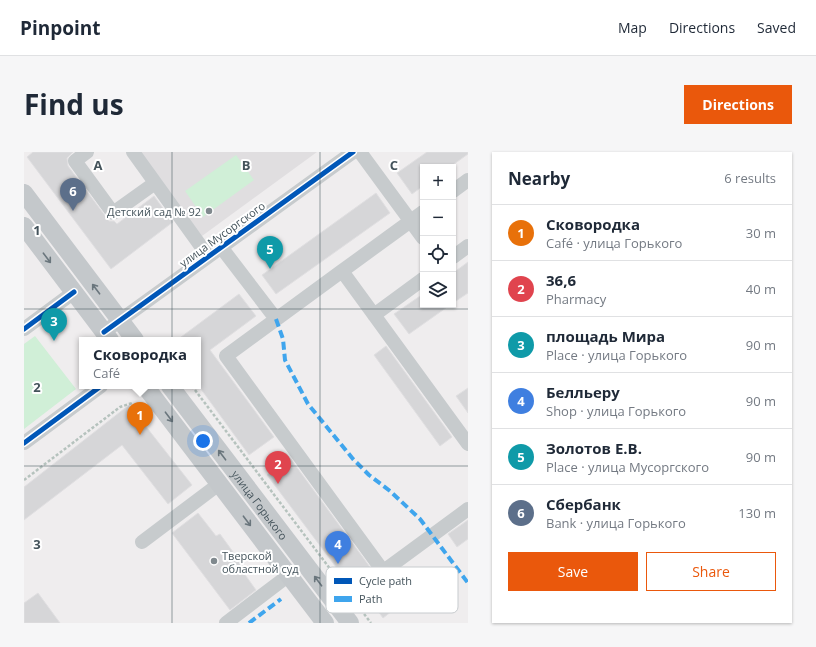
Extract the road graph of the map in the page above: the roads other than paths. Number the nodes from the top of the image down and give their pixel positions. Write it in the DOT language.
graph roads {
  1 [pos="87,152"];
  2 [pos="133,152"];
  3 [pos="353,152"];
  4 [pos="360,152"];
  5 [pos="468,180"];
  6 [pos="155,183"];
  7 [pos="456,189"];
  8 [pos="24,193"];
  9 [pos="420,214"];
  10 [pos="411,221"];
  11 [pos="24,226"];
  12 [pos="422,236"];
  13 [pos="468,246"];
  14 [pos="221,247"];
  15 [pos="456,255"];
  16 [pos="208,256"];
  17 [pos="342,271"];
  18 [pos="420,281"];
  19 [pos="74,292"];
  20 [pos="374,315"];
  21 [pos="276,319"];
  22 [pos="120,320"];
  23 [pos="24,329"];
  24 [pos="107,336"];
  25 [pos="133,337"];
  26 [pos="96,389"];
  27 [pos="147,389"];
  28 [pos="172,389"];
  29 [pos="467,440"];
  30 [pos="24,444"];
  31 [pos="219,484"];
  32 [pos="468,509"];
  33 [pos="142,542"];
  34 [pos="380,567"];
  35 [pos="388,567"];
  36 [pos="289,575"];
  37 [pos="326,579"];
  38 [pos="347,613"];
  39 [pos="226,623"];
  40 [pos="325,623"];
  41 [pos="350,623"];
  1 -- 6 [label="street"];
  2 -- 6 [label="street"];
  3 -- 14 [label="street, улица Мусоргского"];
  4 -- 10 [label="street"];
  5 -- 7 [label="street"];
  6 -- 16 [label="street"];
  22 -- 8 [label="main road, one-way"];
  9 -- 10 [label="street"];
  10 -- 12 [label="street"];
  10 -- 17 [label="street"];
  11 -- 19 [label="main road, one-way"];
  13 -- 15 [label="street"];
  14 -- 16 [label="street, улица Мусоргского"];
  14 -- 21 [label="street"];
  16 -- 22 [label="street, улица Мусоргского"];
  17 -- 20 [label="street"];
  17 -- 21 [label="street"];
  18 -- 20 [label="street"];
  19 -- 23 [label="street"];
  19 -- 24 [label="main road"];
  20 -- 29 [label="street"];
  21 -- 34 [label="street"];
  22 -- 24 [label="street, улица Мусоргского"];
  22 -- 25 [label="main road"];
  26 -- 30 [label="street"];
  27 -- 31 [label="main road, улица Горького, one-way"];
  37 -- 28 [label="main road, улица Горького, one-way"];
  31 -- 33 [label="street"];
  31 -- 36 [label="main road, улица Горького, one-way"];
  32 -- 35 [label="street"];
  36 -- 39 [label="street"];
  36 -- 40 [label="main road, улица Горького"];
  38 -- 41 [label="main road, улица Горького"];
}
